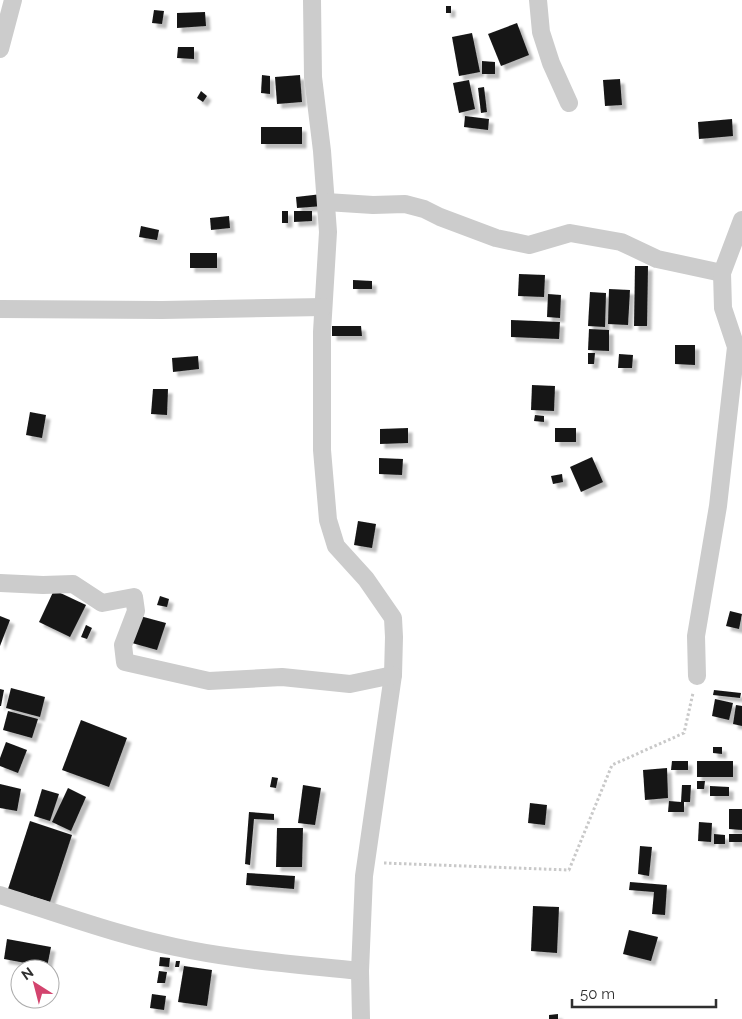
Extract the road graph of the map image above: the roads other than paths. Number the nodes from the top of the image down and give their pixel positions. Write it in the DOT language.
graph roads {
  1 [pos="13,0"];
  2 [pos="312,0"];
  3 [pos="538,0"];
  4 [pos="0,49"];
  5 [pos="569,103"];
  6 [pos="326,202"];
  7 [pos="742,220"];
  8 [pos="722,272"];
  9 [pos="323,307"];
  10 [pos="0,309"];
  11 [pos="0,583"];
  12 [pos="393,675"];
  13 [pos="697,676"];
  14 [pos="0,895"];
  15 [pos="360,971"];
  16 [pos="361,1019"];
  1 -- 4 [label="street"];
  2 -- 6 [label="street"];
  3 -- 5 [label="street"];
  6 -- 8 [label="street"];
  6 -- 9 [label="street"];
  7 -- 8 [label="street"];
  8 -- 13 [label="street"];
  9 -- 10 [label="street"];
  9 -- 12 [label="street"];
  11 -- 12 [label="street"];
  12 -- 15 [label="street"];
  14 -- 15 [label="street"];
  15 -- 16 [label="street"];
}
